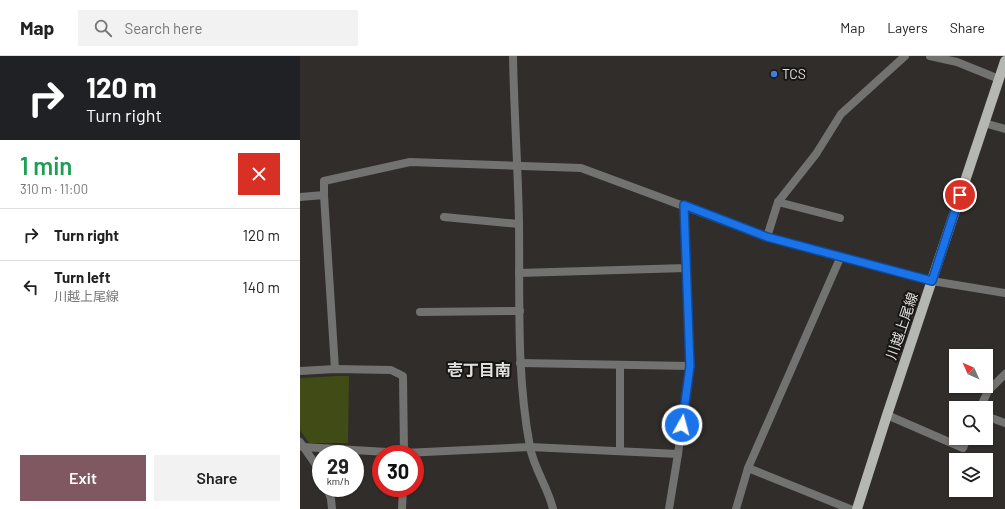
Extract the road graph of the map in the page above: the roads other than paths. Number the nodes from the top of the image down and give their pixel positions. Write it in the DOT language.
graph roads {
  1 [pos="513,56"];
  2 [pos="905,56"];
  3 [pos="930,56"];
  4 [pos="1005,61"];
  5 [pos="999,79"];
  6 [pos="984,122"];
  7 [pos="1005,129"];
  8 [pos="518,165"];
  9 [pos="324,195"];
  10 [pos="300,197"];
  11 [pos="778,202"];
  12 [pos="684,205"];
  13 [pos="444,217"];
  14 [pos="840,218"];
  15 [pos="519,224"];
  16 [pos="767,237"];
  17 [pos="841,256"];
  18 [pos="686,268"];
  19 [pos="519,273"];
  20 [pos="932,281"];
  21 [pos="1005,293"];
  22 [pos="520,311"];
  23 [pos="420,312"];
  24 [pos="520,363"];
  25 [pos="620,365"];
  26 [pos="690,366"];
  27 [pos="335,369"];
  28 [pos="300,371"];
  29 [pos="1005,374"];
  30 [pos="983,401"];
  31 [pos="887,415"];
  32 [pos="993,419"];
  33 [pos="1005,423"];
  34 [pos="949,442"];
  35 [pos="302,444"];
  36 [pos="404,445"];
  37 [pos="956,445"];
  38 [pos="964,445"];
  39 [pos="530,447"];
  40 [pos="372,450"];
  41 [pos="620,451"];
  42 [pos="424,452"];
  43 [pos="678,454"];
  44 [pos="312,459"];
  45 [pos="748,468"];
  46 [pos="330,497"];
  47 [pos="403,497"];
  48 [pos="332,509"];
  49 [pos="402,509"];
  50 [pos="553,509"];
  51 [pos="669,509"];
  52 [pos="736,509"];
  53 [pos="850,509"];
  54 [pos="857,509"];
  1 -- 8 [label="street"];
  2 -- 11 [label="street"];
  3 -- 5 [label="street"];
  4 -- 5 [label="main road, 川越上尾線"];
  5 -- 6 [label="main road, 川越上尾線"];
  6 -- 7 [label="street"];
  6 -- 20 [label="main road, 川越上尾線"];
  8 -- 9 [label="street"];
  8 -- 12 [label="street"];
  8 -- 15 [label="street"];
  9 -- 10 [label="street"];
  9 -- 27 [label="street"];
  11 -- 14 [label="street"];
  11 -- 16 [label="street"];
  12 -- 16 [label="street"];
  12 -- 18 [label="street"];
  13 -- 15 [label="street"];
  15 -- 19 [label="street"];
  16 -- 17 [label="street"];
  17 -- 20 [label="street"];
  17 -- 45 [label="street"];
  18 -- 19 [label="street"];
  18 -- 26 [label="street"];
  19 -- 22 [label="street"];
  20 -- 21 [label="street"];
  20 -- 31 [label="main road, 川越上尾線"];
  22 -- 23 [label="street"];
  22 -- 24 [label="street"];
  24 -- 25 [label="street"];
  24 -- 39 [label="street"];
  25 -- 26 [label="street"];
  25 -- 41 [label="street"];
  26 -- 43 [label="street"];
  27 -- 28 [label="street"];
  27 -- 36 [label="street"];
  29 -- 30 [label="street"];
  31 -- 34 [label="street"];
  31 -- 54 [label="main road, 川越上尾線"];
  32 -- 33 [label="street"];
  35 -- 40 [label="street"];
  35 -- 44 [label="street"];
  37 -- 38 [label="street"];
  39 -- 41 [label="street"];
  39 -- 42 [label="street"];
  39 -- 50 [label="street"];
  41 -- 43 [label="street"];
  43 -- 51 [label="street"];
  45 -- 52 [label="street"];
  45 -- 53 [label="street"];
  46 -- 48 [label="street"];
  47 -- 49 [label="street"];
}
